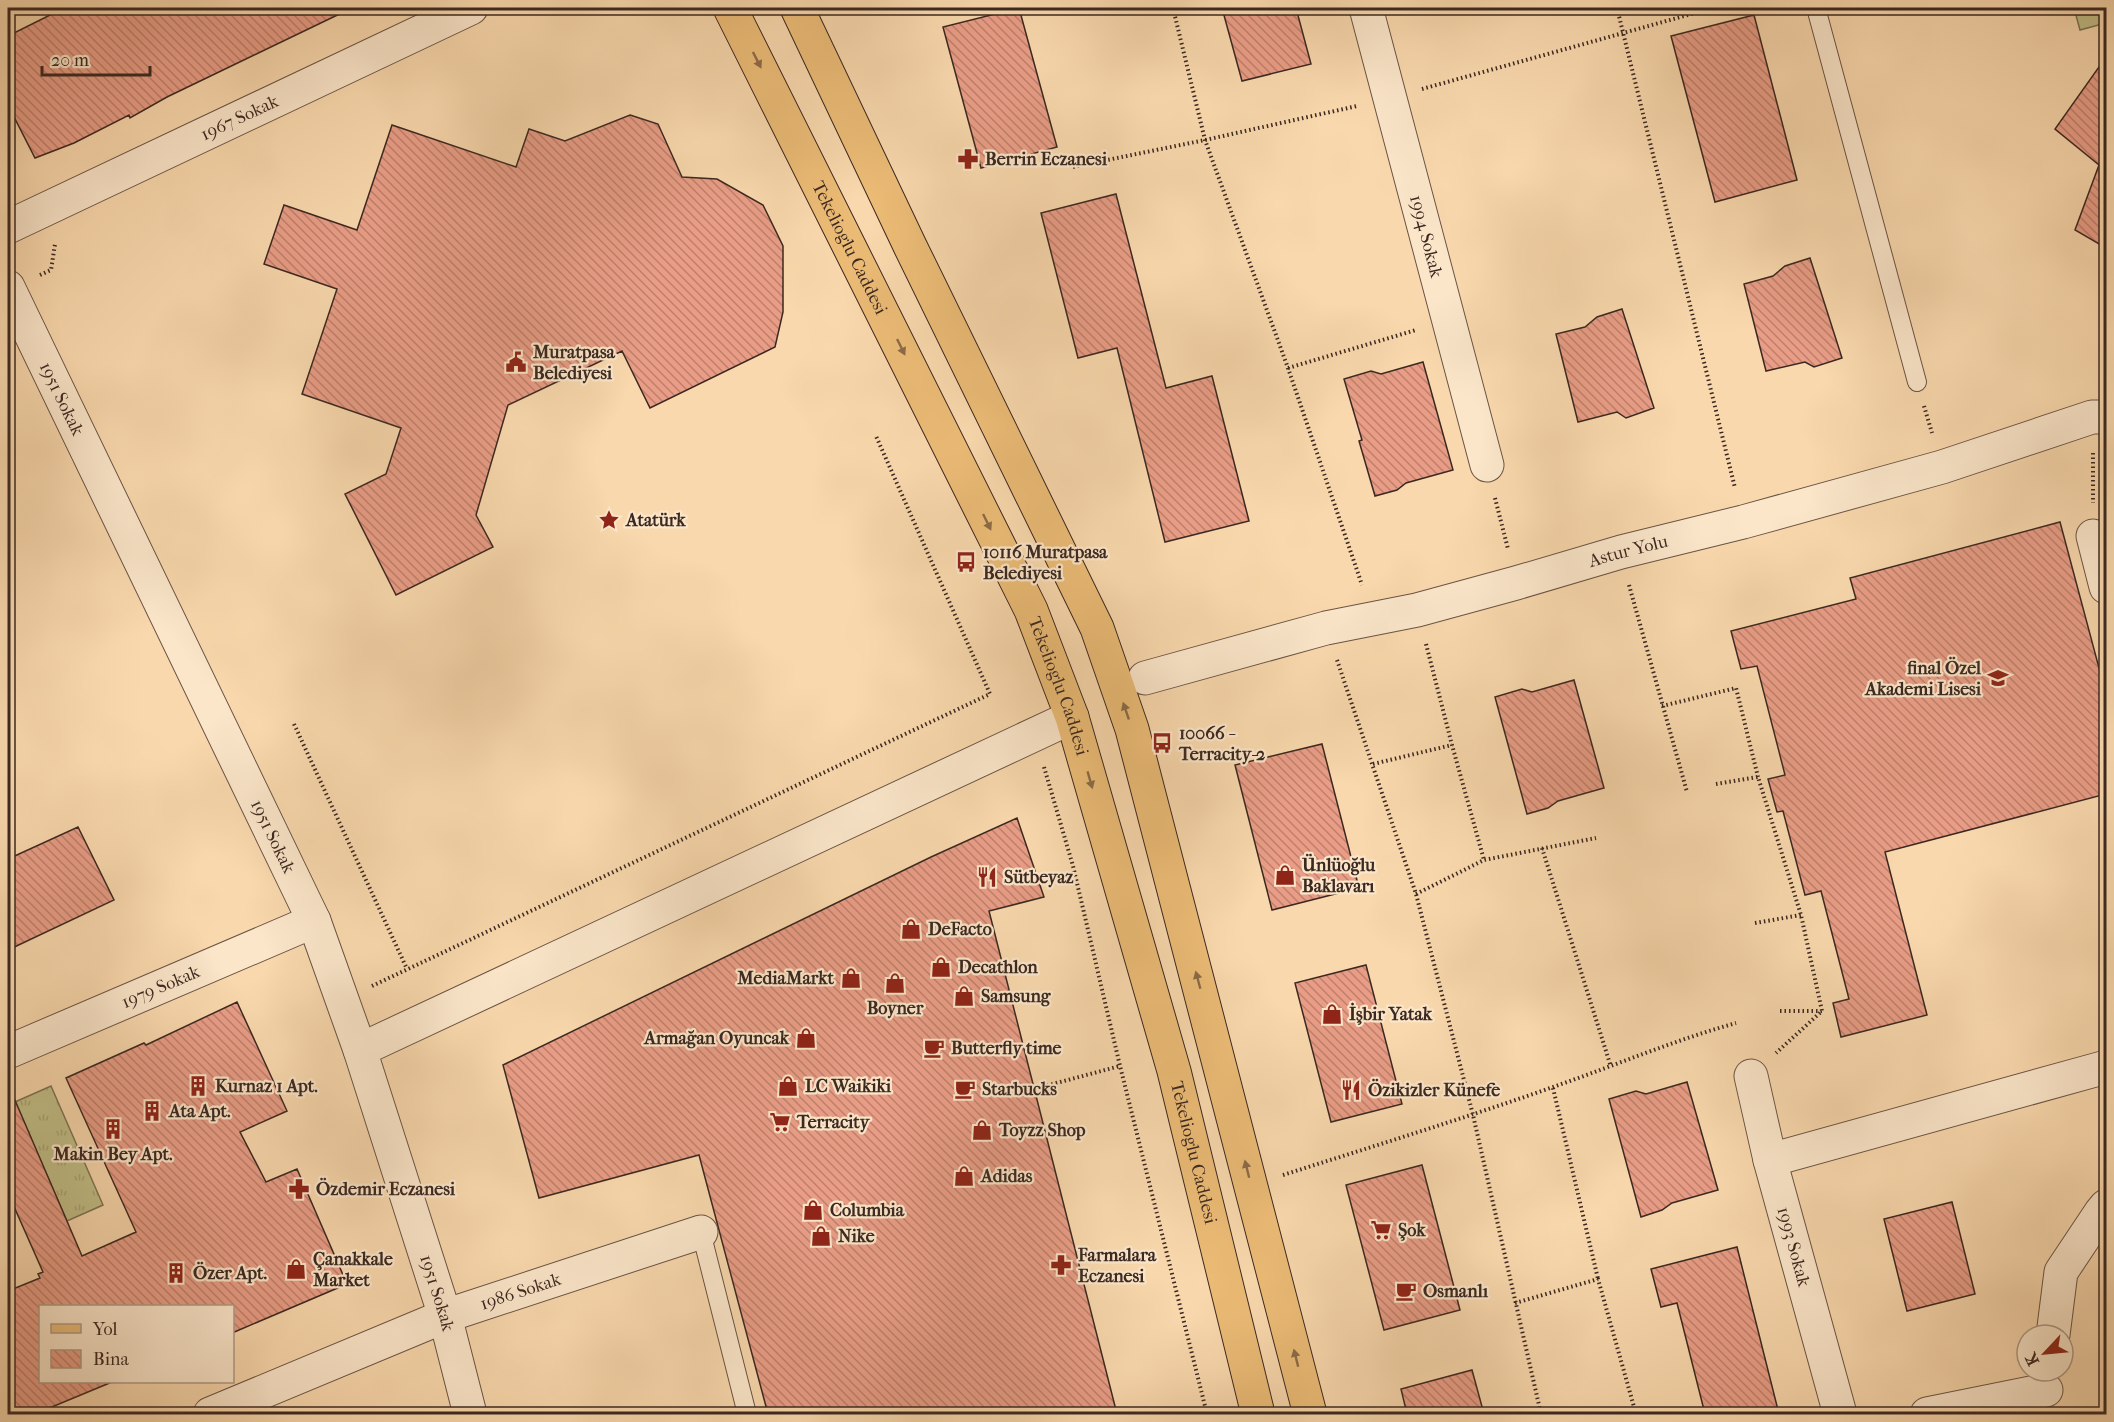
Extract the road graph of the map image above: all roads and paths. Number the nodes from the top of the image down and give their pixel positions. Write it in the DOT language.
graph roads {
  1 [pos="471,8"];
  2 [pos="730,8"];
  3 [pos="797,8"];
  4 [pos="1173,8"];
  5 [pos="1366,8"];
  6 [pos="1617,8"];
  7 [pos="1713,8"];
  8 [pos="1816,8"];
  9 [pos="1624,33"];
  10 [pos="1390,98"];
  11 [pos="1205,140"];
  12 [pos="1073,167"];
  13 [pos="8,227"];
  14 [pos="8,287"];
  15 [pos="1450,320"];
  16 [pos="1288,368"];
  17 [pos="1917,382"];
  18 [pos="2099,417"];
  19 [pos="876,436"];
  20 [pos="1487,465"];
  21 [pos="1942,467"];
  22 [pos="1743,522"];
  23 [pos="2093,536"];
  24 [pos="1621,552"];
  25 [pos="1516,583"];
  26 [pos="2106,587"];
  27 [pos="1418,609"];
  28 [pos="1373,617"];
  29 [pos="1326,628"];
  30 [pos="1145,678"];
  31 [pos="1662,706"];
  32 [pos="1072,717"];
  33 [pos="294,724"];
  34 [pos="1034,735"];
  35 [pos="1452,745"];
  36 [pos="1373,764"];
  37 [pos="1758,777"];
  38 [pos="1716,784"];
  39 [pos="1687,792"];
  40 [pos="1596,838"];
  41 [pos="1542,848"];
  42 [pos="1484,860"];
  43 [pos="1416,894"];
  44 [pos="1801,915"];
  45 [pos="314,921"];
  46 [pos="1755,923"];
  47 [pos="407,969"];
  48 [pos="366,989"];
  49 [pos="1780,1011"];
  50 [pos="1822,1011"];
  51 [pos="1736,1023"];
  52 [pos="360,1050"];
  53 [pos="8,1052"];
  54 [pos="1120,1066"];
  55 [pos="2106,1066"];
  56 [pos="1611,1067"];
  57 [pos="1751,1076"];
  58 [pos="1552,1088"];
  59 [pos="1034,1089"];
  60 [pos="1473,1115"];
  61 [pos="1770,1160"];
  62 [pos="1280,1177"];
  63 [pos="2106,1206"];
  64 [pos="701,1232"];
  65 [pos="1598,1279"];
  66 [pos="1515,1303"];
  67 [pos="444,1316"];
  68 [pos="2055,1323"];
  69 [pos="2049,1392"];
  70 [pos="210,1414"];
  71 [pos="470,1414"];
  72 [pos="747,1414"];
  73 [pos="1207,1414"];
  74 [pos="1258,1414"];
  75 [pos="1310,1414"];
  76 [pos="1541,1414"];
  77 [pos="1636,1414"];
  78 [pos="1840,1414"];
  79 [pos="1927,1414"];
  1 -- 13 [label="street, 1967 Sokak"];
  2 -- 32 [label="main road, Tekelioglu Caddesi, one-way"];
  75 -- 3 [label="main road, one-way"];
  4 -- 11 [label="path"];
  5 -- 10 [label="street, 1994 Sokak"];
  6 -- 9 [label="path"];
  7 -- 9 [label="path"];
  8 -- 17 [label="lane"];
  9 -- 10 [label="path"];
  9 -- 22 [label="path"];
  10 -- 11 [label="path"];
  10 -- 15 [label="street, 1994 Sokak"];
  11 -- 12 [label="path"];
  11 -- 16 [label="path"];
  14 -- 45 [label="street, 1951 Sokak"];
  15 -- 16 [label="path"];
  15 -- 20 [label="street, 1994 Sokak"];
  16 -- 28 [label="path"];
  17 -- 21 [label="path"];
  18 -- 21 [label="street, Astur Yolu"];
  18 -- 23 [label="path"];
  19 -- 47 [label="path"];
  20 -- 25 [label="path"];
  21 -- 22 [label="street, Astur Yolu"];
  22 -- 24 [label="street, Astur Yolu"];
  23 -- 26 [label="street"];
  24 -- 25 [label="street, Astur Yolu"];
  24 -- 31 [label="path"];
  25 -- 27 [label="street, Astur Yolu"];
  27 -- 28 [label="street, Astur Yolu"];
  27 -- 35 [label="path"];
  28 -- 29 [label="street, Astur Yolu"];
  29 -- 30 [label="street, Astur Yolu"];
  29 -- 36 [label="path"];
  31 -- 37 [label="path"];
  31 -- 39 [label="path"];
  32 -- 34 [label="street"];
  32 -- 74 [label="main road, Tekelioglu Caddesi, one-way"];
  33 -- 47 [label="path"];
  34 -- 52 [label="street"];
  34 -- 54 [label="path"];
  35 -- 36 [label="path"];
  35 -- 42 [label="path"];
  36 -- 43 [label="path"];
  37 -- 38 [label="path"];
  37 -- 44 [label="path"];
  40 -- 41 [label="path"];
  41 -- 42 [label="path"];
  41 -- 56 [label="path"];
  42 -- 43 [label="path"];
  43 -- 60 [label="path"];
  44 -- 46 [label="path"];
  44 -- 50 [label="path"];
  45 -- 52 [label="street, 1951 Sokak"];
  45 -- 53 [label="street, 1979 Sokak"];
  47 -- 48 [label="path"];
  49 -- 50 [label="path"];
  50 -- 57 [label="path"];
  51 -- 56 [label="path"];
  52 -- 67 [label="street, 1951 Sokak"];
  54 -- 59 [label="path"];
  54 -- 73 [label="path"];
  55 -- 61 [label="street"];
  56 -- 58 [label="path"];
  57 -- 61 [label="street, 1993 Sokak"];
  58 -- 60 [label="path"];
  58 -- 65 [label="path"];
  60 -- 62 [label="path"];
  60 -- 66 [label="path"];
  61 -- 78 [label="street, 1993 Sokak"];
  63 -- 68 [label="street"];
  64 -- 67 [label="street, 1986 Sokak"];
  64 -- 72 [label="lane"];
  65 -- 66 [label="path"];
  65 -- 77 [label="path"];
  66 -- 76 [label="path"];
  67 -- 70 [label="street, 1986 Sokak"];
  67 -- 71 [label="street, 1951 Sokak"];
  69 -- 79 [label="street"];
}
